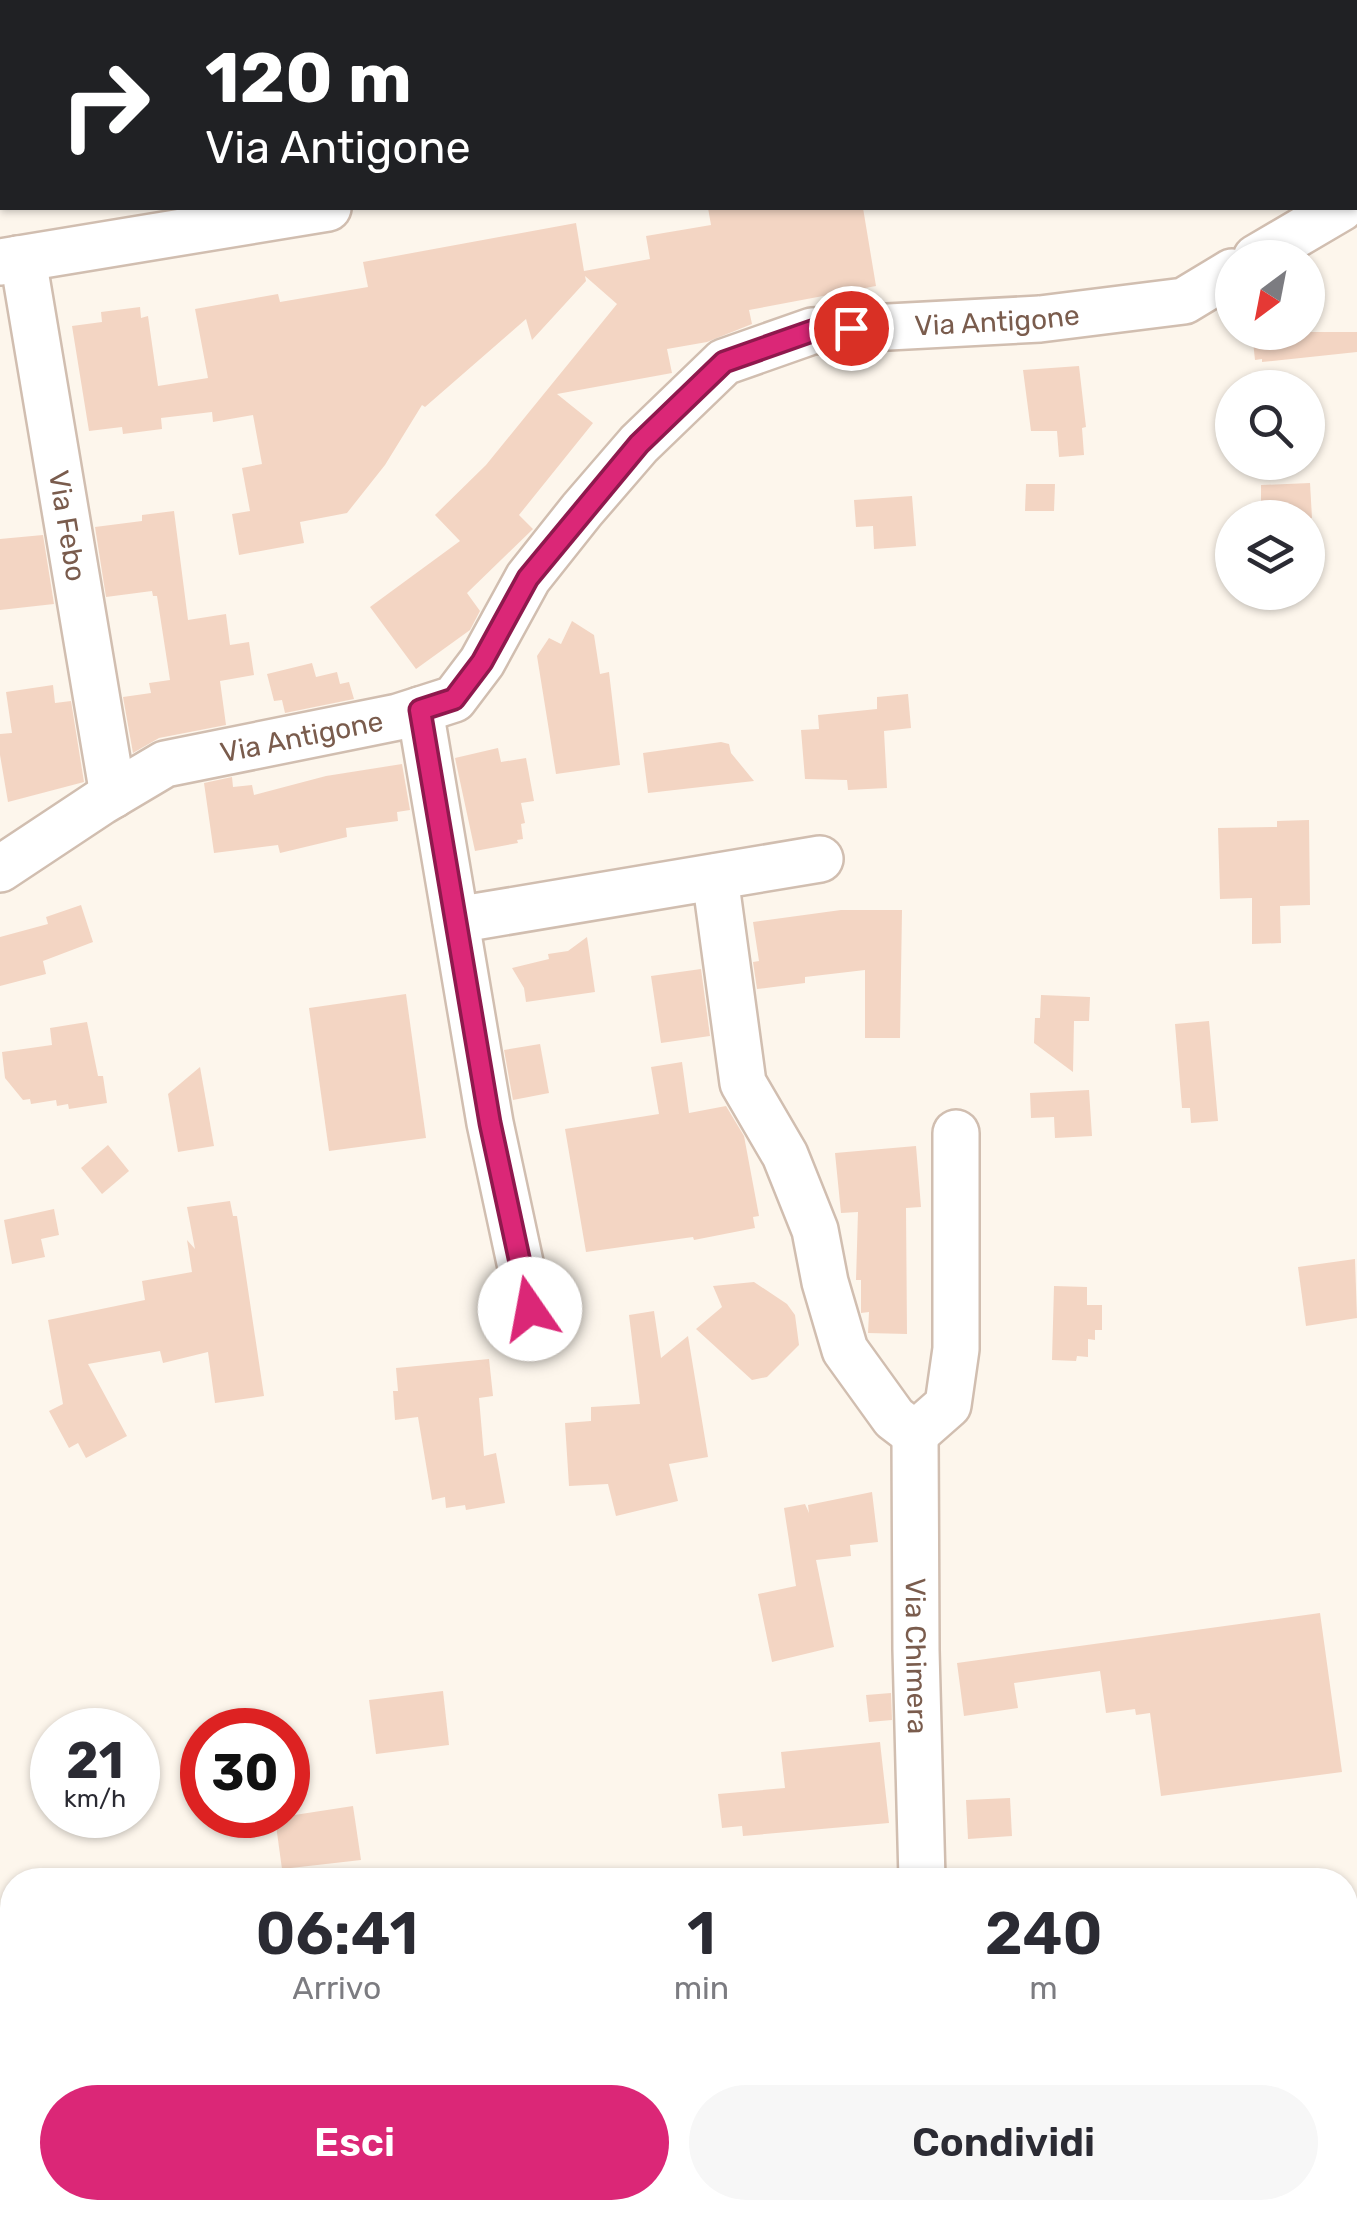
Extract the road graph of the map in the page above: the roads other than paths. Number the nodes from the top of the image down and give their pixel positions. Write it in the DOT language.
graph roads {
  1 [pos="304,210"];
  2 [pos="1339,210"];
  3 [pos="115,226"];
  4 [pos="1287,240"];
  5 [pos="9,260"];
  6 [pos="1215,282"];
  7 [pos="420,710"];
  8 [pos="113,795"];
  9 [pos="820,859"];
  10 [pos="0,869"];
  11 [pos="715,876"];
  12 [pos="456,920"];
  13 [pos="956,1133"];
  14 [pos="530,1309"];
  15 [pos="916,1434"];
  16 [pos="922,1868"];
  1 -- 3 [label="street"];
  2 -- 4 [label="street"];
  3 -- 5 [label="street"];
  5 -- 8 [label="street, Via Febo"];
  6 -- 7 [label="street, Via Antigone"];
  7 -- 8 [label="street, Via Antigone"];
  7 -- 12 [label="street"];
  8 -- 10 [label="street, Via Antigone"];
  9 -- 11 [label="street"];
  11 -- 12 [label="street"];
  11 -- 15 [label="street"];
  12 -- 14 [label="street"];
  13 -- 15 [label="street"];
  15 -- 16 [label="street, Via Chimera"];
}
